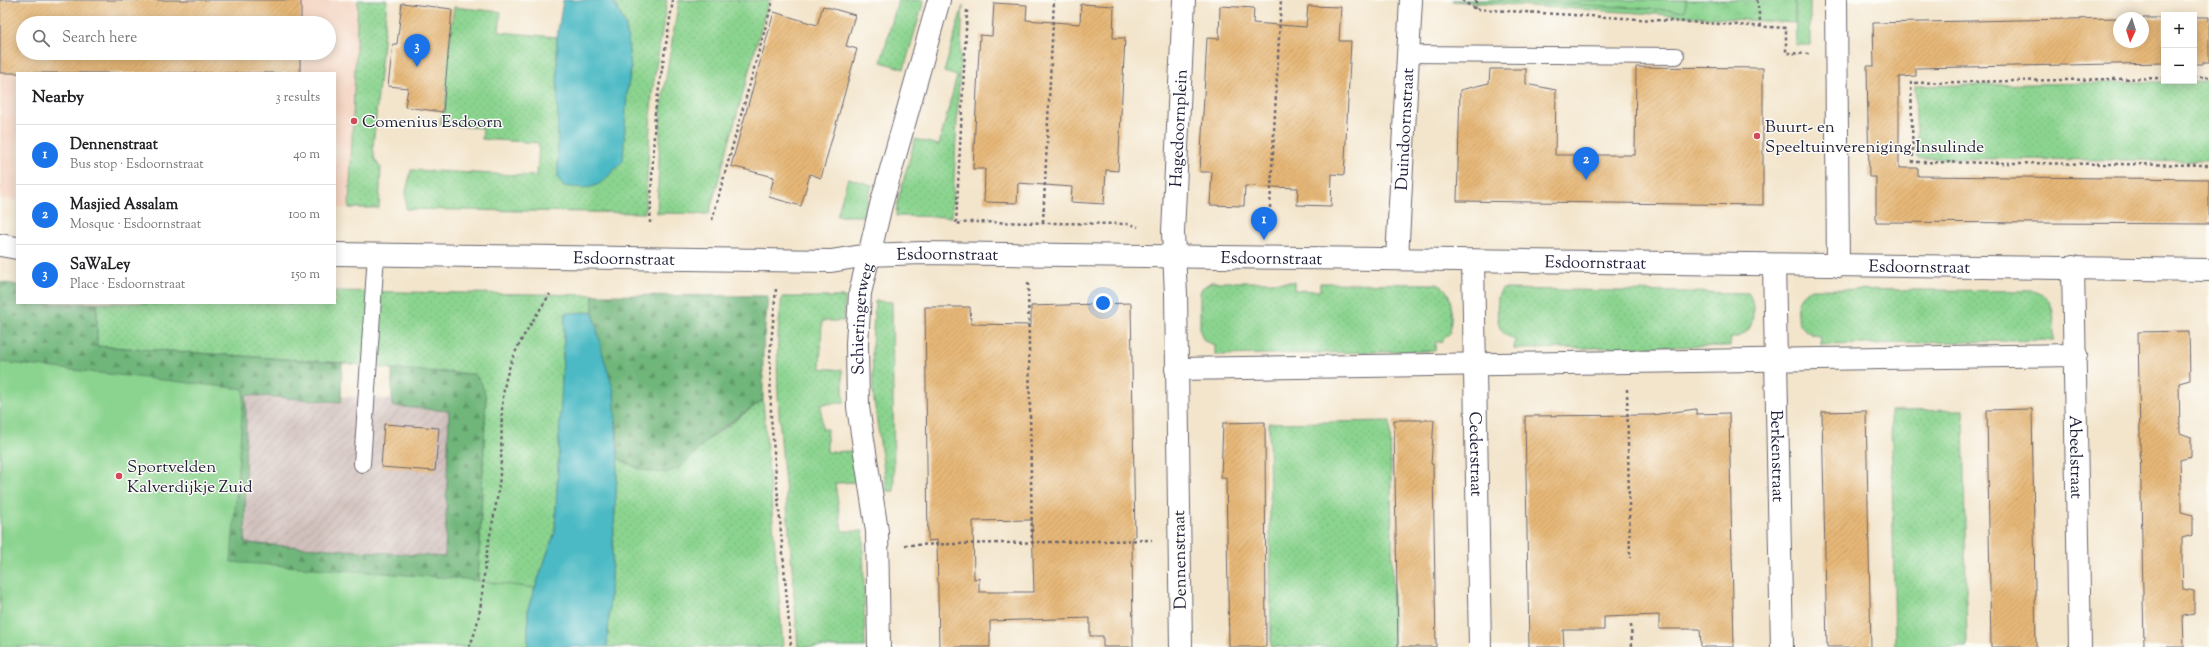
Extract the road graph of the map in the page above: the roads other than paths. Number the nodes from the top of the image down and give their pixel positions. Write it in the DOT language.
graph roads {
  1 [pos="939,0"];
  2 [pos="1184,0"];
  3 [pos="1411,0"];
  4 [pos="1836,0"];
  5 [pos="1408,54"];
  6 [pos="1676,56"];
  7 [pos="0,245"];
  8 [pos="16,248"];
  9 [pos="336,254"];
  10 [pos="376,254"];
  11 [pos="868,255"];
  12 [pos="1174,256"];
  13 [pos="1397,259"];
  14 [pos="1473,261"];
  15 [pos="1774,265"];
  16 [pos="1838,266"];
  17 [pos="2073,267"];
  18 [pos="2209,270"];
  19 [pos="2076,355"];
  20 [pos="1777,360"];
  21 [pos="1475,366"];
  22 [pos="1176,369"];
  23 [pos="362,464"];
  24 [pos="879,647"];
  25 [pos="1181,647"];
  26 [pos="1480,647"];
  27 [pos="1782,647"];
  28 [pos="2080,647"];
  1 -- 11 [label="street, Schieringerweg"];
  2 -- 12 [label="street, Hagedoornplein"];
  3 -- 5 [label="street, Duindoornstraat"];
  4 -- 16 [label="street"];
  5 -- 6 [label="lane"];
  5 -- 13 [label="street, Duindoornstraat"];
  7 -- 8 [label="street"];
  9 -- 10 [label="street, Esdoornstraat"];
  10 -- 11 [label="street, Esdoornstraat"];
  10 -- 23 [label="lane"];
  11 -- 12 [label="street, Esdoornstraat"];
  11 -- 24 [label="street, Schieringerweg"];
  12 -- 13 [label="street, Esdoornstraat"];
  12 -- 22 [label="street, Dennenstraat"];
  13 -- 14 [label="street, Esdoornstraat"];
  14 -- 15 [label="street, Esdoornstraat"];
  14 -- 21 [label="street, Cederstraat"];
  15 -- 16 [label="street, Esdoornstraat"];
  15 -- 20 [label="street, Berkenstraat"];
  16 -- 17 [label="street, Esdoornstraat"];
  17 -- 18 [label="street, Esdoornstraat"];
  17 -- 19 [label="street, Abeelstraat"];
  19 -- 20 [label="street"];
  19 -- 28 [label="street, Abeelstraat"];
  20 -- 21 [label="street"];
  20 -- 27 [label="street, Berkenstraat"];
  21 -- 22 [label="street"];
  21 -- 26 [label="street, Cederstraat"];
  22 -- 25 [label="street, Dennenstraat"];
}
